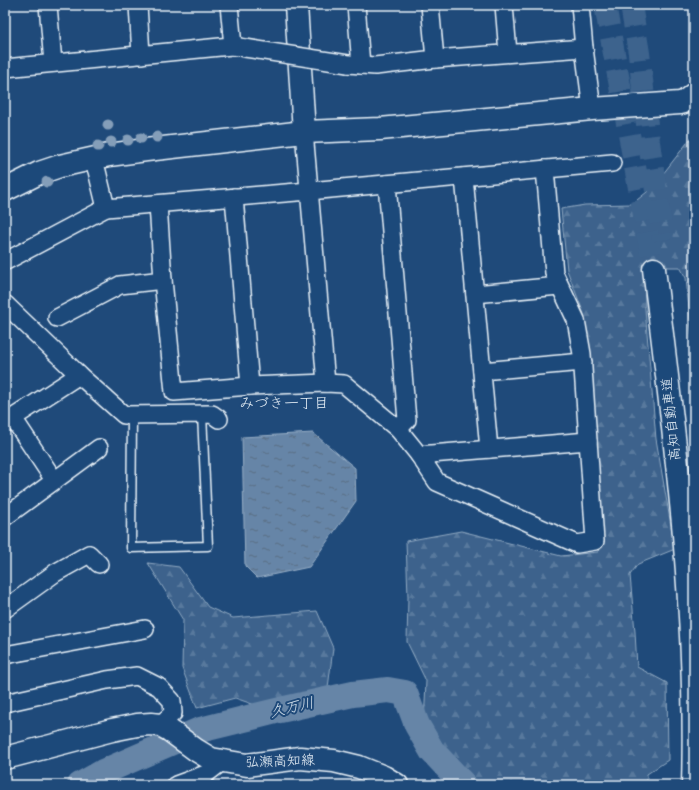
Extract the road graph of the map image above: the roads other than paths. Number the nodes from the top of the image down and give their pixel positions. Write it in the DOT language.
graph roads {
  1 [pos="48,5"];
  2 [pos="138,5"];
  3 [pos="229,5"];
  4 [pos="296,5"];
  5 [pos="356,5"];
  6 [pos="430,5"];
  7 [pos="504,5"];
  8 [pos="580,5"];
  9 [pos="239,47"];
  10 [pos="584,48"];
  11 [pos="508,53"];
  12 [pos="141,54"];
  13 [pos="435,59"];
  14 [pos="53,63"];
  15 [pos="354,64"];
  16 [pos="5,68"];
  17 [pos="694,96"];
  18 [pos="592,109"];
  19 [pos="304,132"];
  20 [pos="92,158"];
  21 [pos="612,162"];
  22 [pos="545,169"];
  23 [pos="464,177"];
  24 [pos="387,184"];
  25 [pos="5,190"];
  26 [pos="309,192"];
  27 [pos="234,198"];
  28 [pos="158,204"];
  29 [pos="106,208"];
  30 [pos="6,261"];
  31 [pos="163,280"];
  32 [pos="559,286"];
  33 [pos="475,294"];
  34 [pos="5,304"];
  35 [pos="57,318"];
  36 [pos="583,362"];
  37 [pos="482,371"];
  38 [pos="79,375"];
  39 [pos="326,383"];
  40 [pos="250,386"];
  41 [pos="202,414"];
  42 [pos="132,415"];
  43 [pos="219,419"];
  44 [pos="9,420"];
  45 [pos="398,430"];
  46 [pos="588,441"];
  47 [pos="99,448"];
  48 [pos="489,449"];
  49 [pos="419,455"];
  50 [pos="54,480"];
  51 [pos="694,516"];
  52 [pos="5,518"];
  53 [pos="99,564"];
  54 [pos="5,609"];
  55 [pos="145,629"];
  56 [pos="5,655"];
  57 [pos="5,703"];
  58 [pos="164,728"];
  59 [pos="5,758"];
  60 [pos="223,761"];
  61 [pos="176,785"];
  62 [pos="397,785"];
  63 [pos="693,785"];
  1 -- 14 [label="street"];
  2 -- 12 [label="street"];
  3 -- 9 [label="street"];
  4 -- 19 [label="main road"];
  5 -- 15 [label="street"];
  6 -- 13 [label="street"];
  7 -- 11 [label="street"];
  8 -- 10 [label="street"];
  9 -- 12 [label="street"];
  9 -- 15 [label="street, bridge"];
  10 -- 11 [label="street"];
  10 -- 18 [label="street"];
  11 -- 13 [label="street"];
  12 -- 14 [label="street"];
  13 -- 15 [label="street"];
  14 -- 16 [label="street"];
  17 -- 18 [label="main road"];
  18 -- 19 [label="main road"];
  19 -- 20 [label="main road"];
  19 -- 26 [label="street"];
  20 -- 25 [label="main road"];
  20 -- 29 [label="street"];
  21 -- 22 [label="street"];
  22 -- 23 [label="street"];
  22 -- 32 [label="street"];
  23 -- 24 [label="street"];
  23 -- 33 [label="street"];
  24 -- 26 [label="street"];
  24 -- 45 [label="street"];
  26 -- 27 [label="street"];
  26 -- 39 [label="street"];
  27 -- 28 [label="street"];
  27 -- 40 [label="street"];
  28 -- 29 [label="street"];
  28 -- 31 [label="street"];
  29 -- 30 [label="street"];
  31 -- 35 [label="street"];
  31 -- 40 [label="street"];
  32 -- 33 [label="street"];
  32 -- 36 [label="street"];
  33 -- 37 [label="street"];
  34 -- 38 [label="street"];
  36 -- 37 [label="street"];
  36 -- 46 [label="street"];
  37 -- 48 [label="street"];
  38 -- 42 [label="street"];
  38 -- 44 [label="street"];
  39 -- 40 [label="street"];
  39 -- 45 [label="street"];
  41 -- 42 [label="street"];
  41 -- 42 [label="lane"];
  41 -- 43 [label="street"];
  44 -- 50 [label="street"];
  45 -- 49 [label="street"];
  46 -- 48 [label="street"];
  46 -- 49 [label="street"];
  47 -- 50 [label="street"];
  48 -- 49 [label="street"];
  50 -- 52 [label="street"];
  51 -- 63 [label="main road, 高知自動車道"];
  53 -- 54 [label="street"];
  55 -- 56 [label="street"];
  57 -- 58 [label="street"];
  58 -- 59 [label="main road"];
  58 -- 60 [label="main road, 弘瀬高知線"];
  60 -- 61 [label="street"];
  60 -- 62 [label="main road, 弘瀬高知線"];
}
